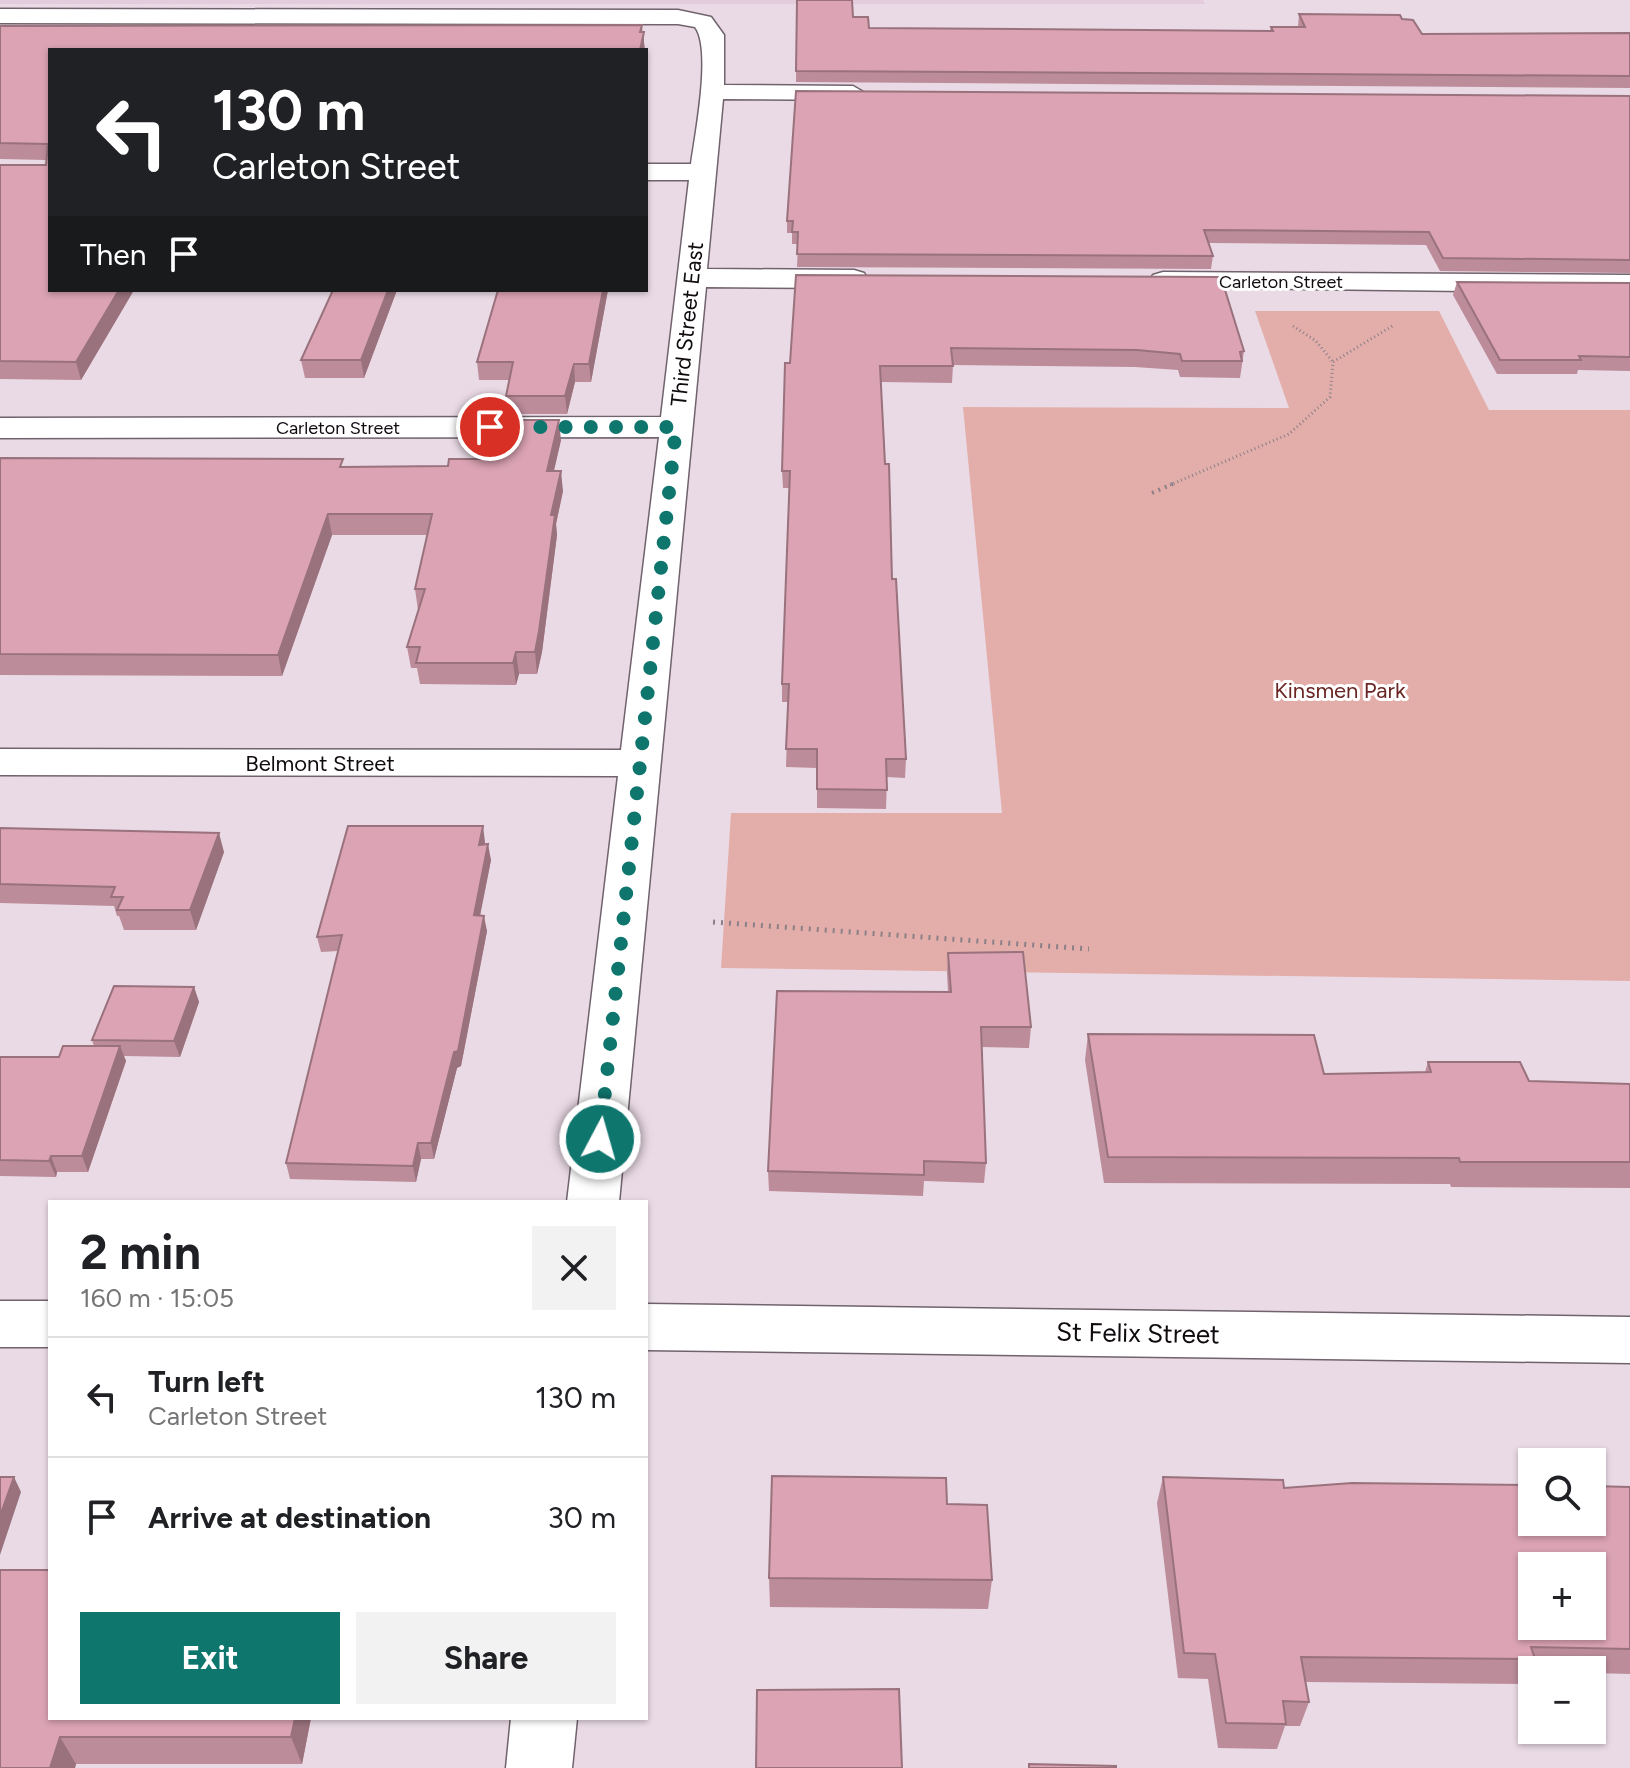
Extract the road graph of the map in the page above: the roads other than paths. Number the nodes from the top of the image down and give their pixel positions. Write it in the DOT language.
graph roads {
  1 [pos="0,16"];
  2 [pos="712,92"];
  3 [pos="872,93"];
  4 [pos="648,172"];
  5 [pos="702,172"];
  6 [pos="692,278"];
  7 [pos="878,280"];
  8 [pos="1134,281"];
  9 [pos="1630,284"];
  10 [pos="676,427"];
  11 [pos="0,428"];
  12 [pos="0,762"];
  13 [pos="641,763"];
  14 [pos="593,1200"];
  15 [pos="0,1324"];
  16 [pos="48,1324"];
  17 [pos="648,1327"];
  18 [pos="1630,1340"];
  19 [pos="544,1720"];
  20 [pos="539,1768"];
  1 -- 2 [label="street, Third Street East"];
  2 -- 3 [label="street"];
  2 -- 5 [label="street, Third Street East"];
  4 -- 5 [label="street"];
  5 -- 6 [label="street, Third Street East"];
  6 -- 7 [label="street"];
  6 -- 10 [label="street, Third Street East"];
  8 -- 9 [label="street, Carleton Street"];
  10 -- 11 [label="street, Carleton Street"];
  10 -- 13 [label="street, Third Street East"];
  12 -- 13 [label="street, Belmont Street"];
  13 -- 14 [label="street, Third Street East"];
  15 -- 16 [label="street"];
  17 -- 18 [label="street, St Felix Street"];
  19 -- 20 [label="street"];
}
